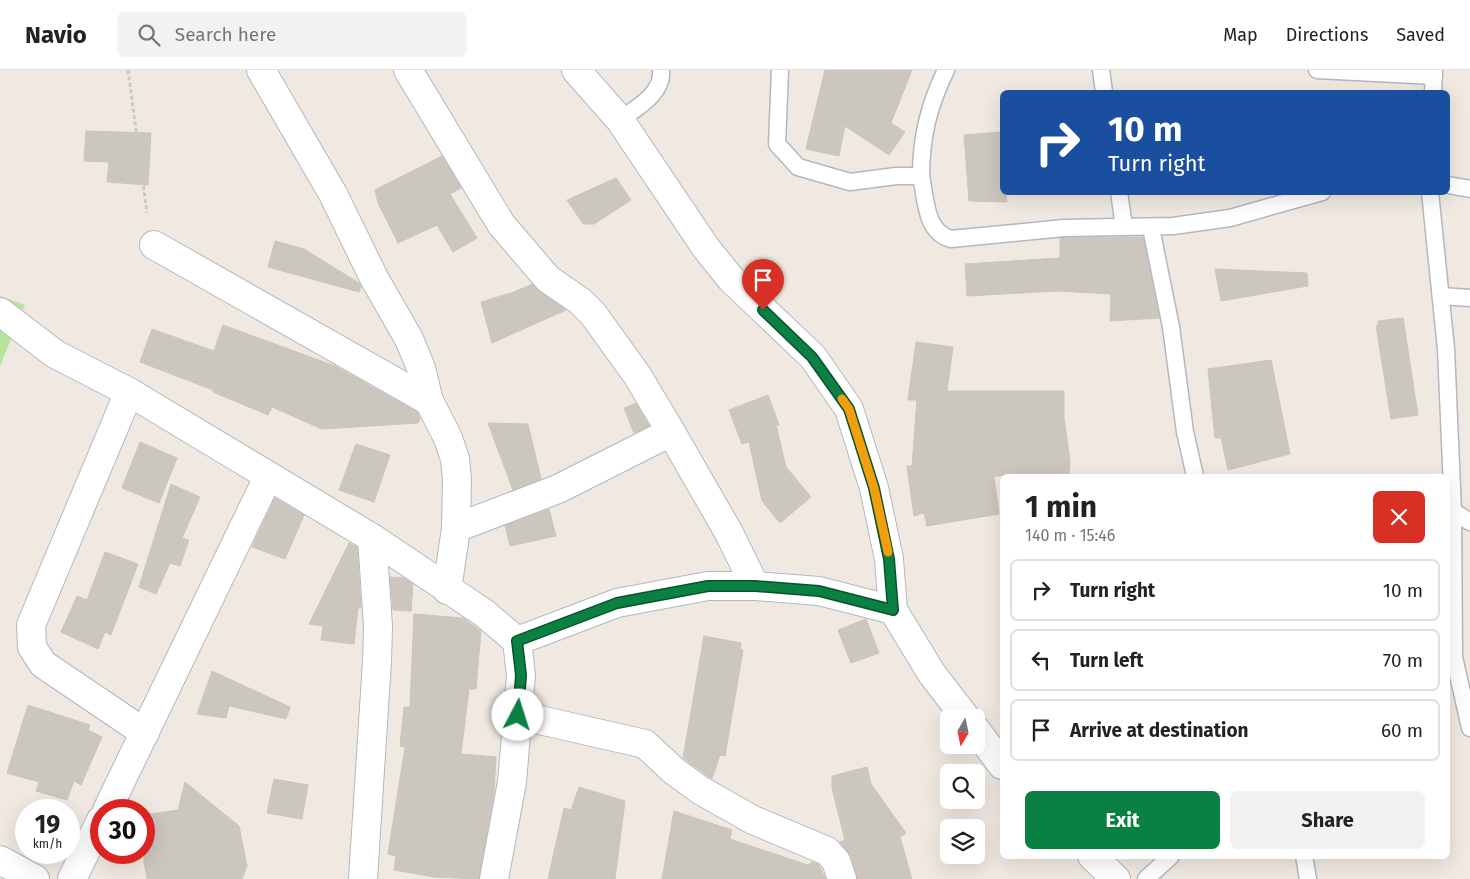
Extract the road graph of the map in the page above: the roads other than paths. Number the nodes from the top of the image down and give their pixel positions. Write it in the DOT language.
graph roads {
  1 [pos="262,70"];
  2 [pos="408,70"];
  3 [pos="576,70"];
  4 [pos="661,70"];
  5 [pos="780,70"];
  6 [pos="946,70"];
  7 [pos="1101,70"];
  8 [pos="1317,70"];
  9 [pos="1433,80"];
  10 [pos="1104,90"];
  11 [pos="620,120"];
  12 [pos="921,176"];
  13 [pos="1450,185"];
  14 [pos="1470,189"];
  15 [pos="1119,195"];
  16 [pos="1311,195"];
  17 [pos="1430,195"];
  18 [pos="1124,227"];
  19 [pos="1150,228"];
  20 [pos="154,245"];
  21 [pos="1441,296"];
  22 [pos="1470,298"];
  23 [pos="0,312"];
  24 [pos="128,392"];
  25 [pos="430,401"];
  26 [pos="671,432"];
  27 [pos="1195,474"];
  28 [pos="268,477"];
  29 [pos="1453,511"];
  30 [pos="1470,522"];
  31 [pos="456,528"];
  32 [pos="372,538"];
  33 [pos="755,586"];
  34 [pos="447,590"];
  35 [pos="893,610"];
  36 [pos="517,641"];
  37 [pos="959,709"];
  38 [pos="518,715"];
  39 [pos="1470,728"];
  40 [pos="145,734"];
  41 [pos="112,799"];
  42 [pos="90,842"];
  43 [pos="1095,859"];
  44 [pos="1168,859"];
  45 [pos="1305,859"];
  46 [pos="0,860"];
  47 [pos="35,879"];
  48 [pos="72,879"];
  49 [pos="363,879"];
  50 [pos="494,879"];
  51 [pos="842,879"];
  52 [pos="1116,879"];
  53 [pos="1146,879"];
  54 [pos="1308,879"];
  1 -- 25 [label="street"];
  2 -- 26 [label="street"];
  3 -- 11 [label="street"];
  4 -- 11 [label="lane"];
  5 -- 12 [label="lane"];
  6 -- 12 [label="lane"];
  7 -- 10 [label="lane"];
  8 -- 9 [label="lane"];
  11 -- 35 [label="street"];
  12 -- 18 [label="lane"];
  13 -- 14 [label="lane"];
  15 -- 18 [label="lane"];
  16 -- 19 [label="lane"];
  17 -- 21 [label="lane"];
  18 -- 19 [label="lane"];
  19 -- 27 [label="lane"];
  20 -- 25 [label="street"];
  21 -- 22 [label="lane"];
  21 -- 29 [label="lane"];
  23 -- 24 [label="street"];
  24 -- 28 [label="street"];
  24 -- 40 [label="street"];
  25 -- 31 [label="street"];
  26 -- 31 [label="street"];
  26 -- 33 [label="street"];
  28 -- 32 [label="street"];
  28 -- 40 [label="street"];
  29 -- 30 [label="lane"];
  29 -- 39 [label="lane"];
  31 -- 34 [label="street"];
  32 -- 34 [label="street"];
  32 -- 49 [label="street"];
  33 -- 35 [label="street"];
  33 -- 36 [label="street"];
  34 -- 36 [label="street"];
  35 -- 37 [label="street"];
  36 -- 38 [label="street"];
  38 -- 50 [label="street"];
  38 -- 51 [label="street"];
  40 -- 41 [label="street"];
  42 -- 48 [label="street"];
  43 -- 52 [label="street"];
  44 -- 53 [label="lane"];
  45 -- 54 [label="lane"];
  46 -- 47 [label="street"];
}
